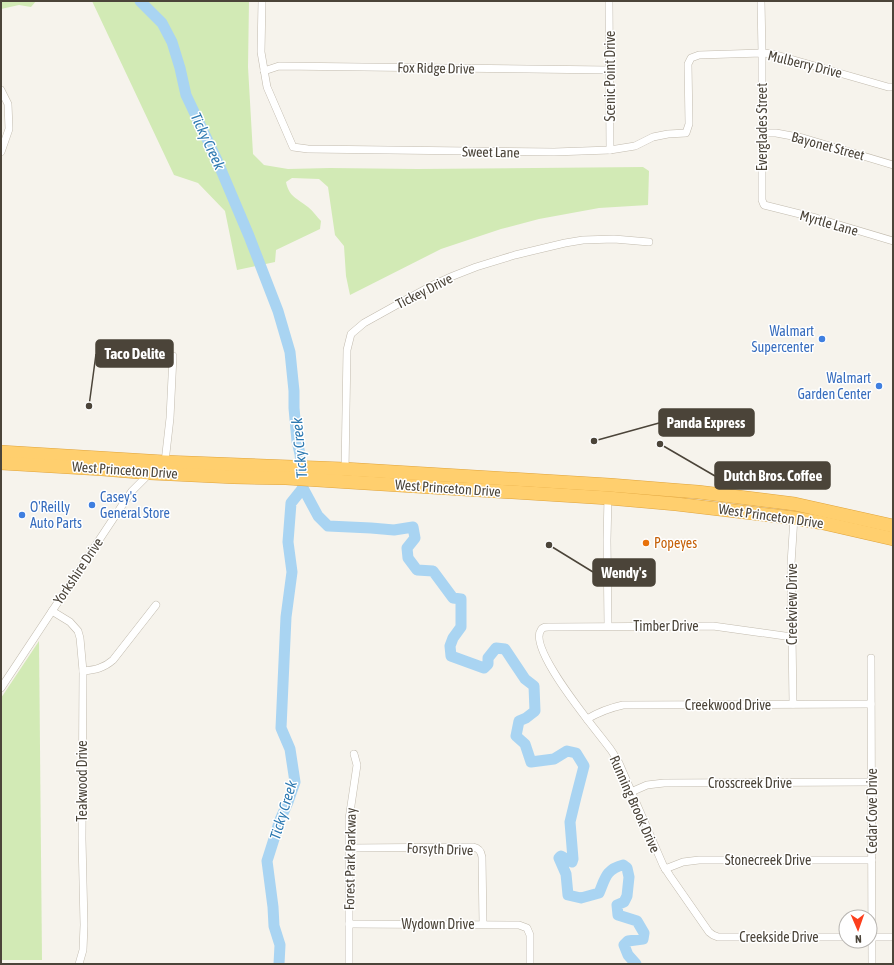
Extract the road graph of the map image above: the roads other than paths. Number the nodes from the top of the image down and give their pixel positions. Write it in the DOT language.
graph roads {
  1 [pos="262,1"];
  2 [pos="609,1"];
  3 [pos="761,1"];
  4 [pos="762,53"];
  5 [pos="609,70"];
  6 [pos="264,71"];
  7 [pos="893,87"];
  8 [pos="1,90"];
  9 [pos="762,133"];
  10 [pos="686,134"];
  11 [pos="610,150"];
  12 [pos="1,152"];
  13 [pos="893,165"];
  14 [pos="764,205"];
  15 [pos="893,241"];
  16 [pos="649,242"];
  17 [pos="173,356"];
  18 [pos="1,452"];
  19 [pos="1,462"];
  20 [pos="165,462"];
  21 [pos="285,472"];
  22 [pos="150,473"];
  23 [pos="345,475"];
  24 [pos="610,485"];
  25 [pos="608,498"];
  26 [pos="795,504"];
  27 [pos="794,518"];
  28 [pos="893,526"];
  29 [pos="893,539"];
  30 [pos="156,605"];
  31 [pos="52,611"];
  32 [pos="608,626"];
  33 [pos="541,630"];
  34 [pos="792,637"];
  35 [pos="871,658"];
  36 [pos="83,671"];
  37 [pos="1,688"];
  38 [pos="793,704"];
  39 [pos="871,704"];
  40 [pos="587,719"];
  41 [pos="354,754"];
  42 [pos="872,782"];
  43 [pos="631,792"];
  44 [pos="349,848"];
  45 [pos="872,860"];
  46 [pos="665,869"];
  47 [pos="871,909"];
  48 [pos="349,924"];
  49 [pos="483,924"];
  50 [pos="713,935"];
  51 [pos="838,937"];
  52 [pos="878,937"];
  53 [pos="893,937"];
  54 [pos="871,949"];
  55 [pos="80,964"];
  56 [pos="349,964"];
  57 [pos="530,964"];
  58 [pos="872,964"];
  1 -- 6 [label="street"];
  2 -- 5 [label="street, Scenic Point Drive"];
  3 -- 4 [label="street, Everglades Street"];
  4 -- 7 [label="street, Mulberry Drive"];
  4 -- 9 [label="street, Everglades Street"];
  4 -- 10 [label="street, Mulberry Drive"];
  5 -- 6 [label="street, Fox Ridge Drive"];
  5 -- 11 [label="street, Scenic Point Drive"];
  6 -- 11 [label="street, Sweet Lane"];
  8 -- 12 [label="street"];
  9 -- 13 [label="street, Bayonet Street"];
  9 -- 14 [label="street, Everglades Street"];
  10 -- 11 [label="street, Sweet Lane"];
  14 -- 15 [label="street, Myrtle Lane"];
  16 -- 23 [label="street, Tickey Drive"];
  17 -- 20 [label="street"];
  18 -- 20 [label="highway, West Princeton Drive"];
  19 -- 22 [label="highway, West Princeton Drive"];
  20 -- 21 [label="highway, West Princeton Drive"];
  20 -- 22 [label="street, Yorkshire Drive"];
  21 -- 22 [label="highway, West Princeton Drive"];
  21 -- 23 [label="highway, West Princeton Drive"];
  21 -- 23 [label="highway, West Princeton Drive"];
  22 -- 31 [label="street, Yorkshire Drive"];
  23 -- 24 [label="highway, West Princeton Drive"];
  23 -- 25 [label="highway, West Princeton Drive"];
  24 -- 25 [label="street"];
  24 -- 26 [label="highway, West Princeton Drive"];
  25 -- 27 [label="highway, West Princeton Drive"];
  25 -- 32 [label="street"];
  26 -- 27 [label="street, Creekview Drive"];
  26 -- 28 [label="highway, West Princeton Drive"];
  27 -- 29 [label="highway, West Princeton Drive"];
  27 -- 34 [label="street, Creekview Drive"];
  30 -- 36 [label="street"];
  31 -- 36 [label="street, Teakwood Drive"];
  31 -- 37 [label="street, Yorkshire Drive"];
  32 -- 33 [label="street, Timber Drive"];
  32 -- 34 [label="street, Timber Drive"];
  33 -- 40 [label="street, Running Brook Drive"];
  34 -- 38 [label="street, Creekview Drive"];
  35 -- 39 [label="street, Cedar Cove Drive"];
  36 -- 55 [label="street, Teakwood Drive"];
  38 -- 39 [label="street, Creekwood Drive"];
  38 -- 40 [label="street, Creekwood Drive"];
  39 -- 42 [label="street, Cedar Cove Drive"];
  40 -- 43 [label="street, Running Brook Drive"];
  41 -- 44 [label="street, Forest Park Parkway"];
  42 -- 43 [label="street, Crosscreek Drive"];
  42 -- 45 [label="street, Cedar Cove Drive"];
  43 -- 46 [label="street, Running Brook Drive"];
  44 -- 48 [label="street, Forest Park Parkway"];
  44 -- 49 [label="street, Forsyth Drive"];
  45 -- 46 [label="street, Stonecreek Drive"];
  45 -- 47 [label="street, Cedar Cove Drive"];
  46 -- 50 [label="street, Running Brook Drive"];
  48 -- 49 [label="street, Wydown Drive"];
  48 -- 56 [label="street, Forest Park Parkway"];
  49 -- 57 [label="street, Wydown Drive"];
  50 -- 51 [label="street, Creekside Drive"];
  52 -- 53 [label="street"];
  54 -- 58 [label="street, Cedar Cove Drive"];
}
